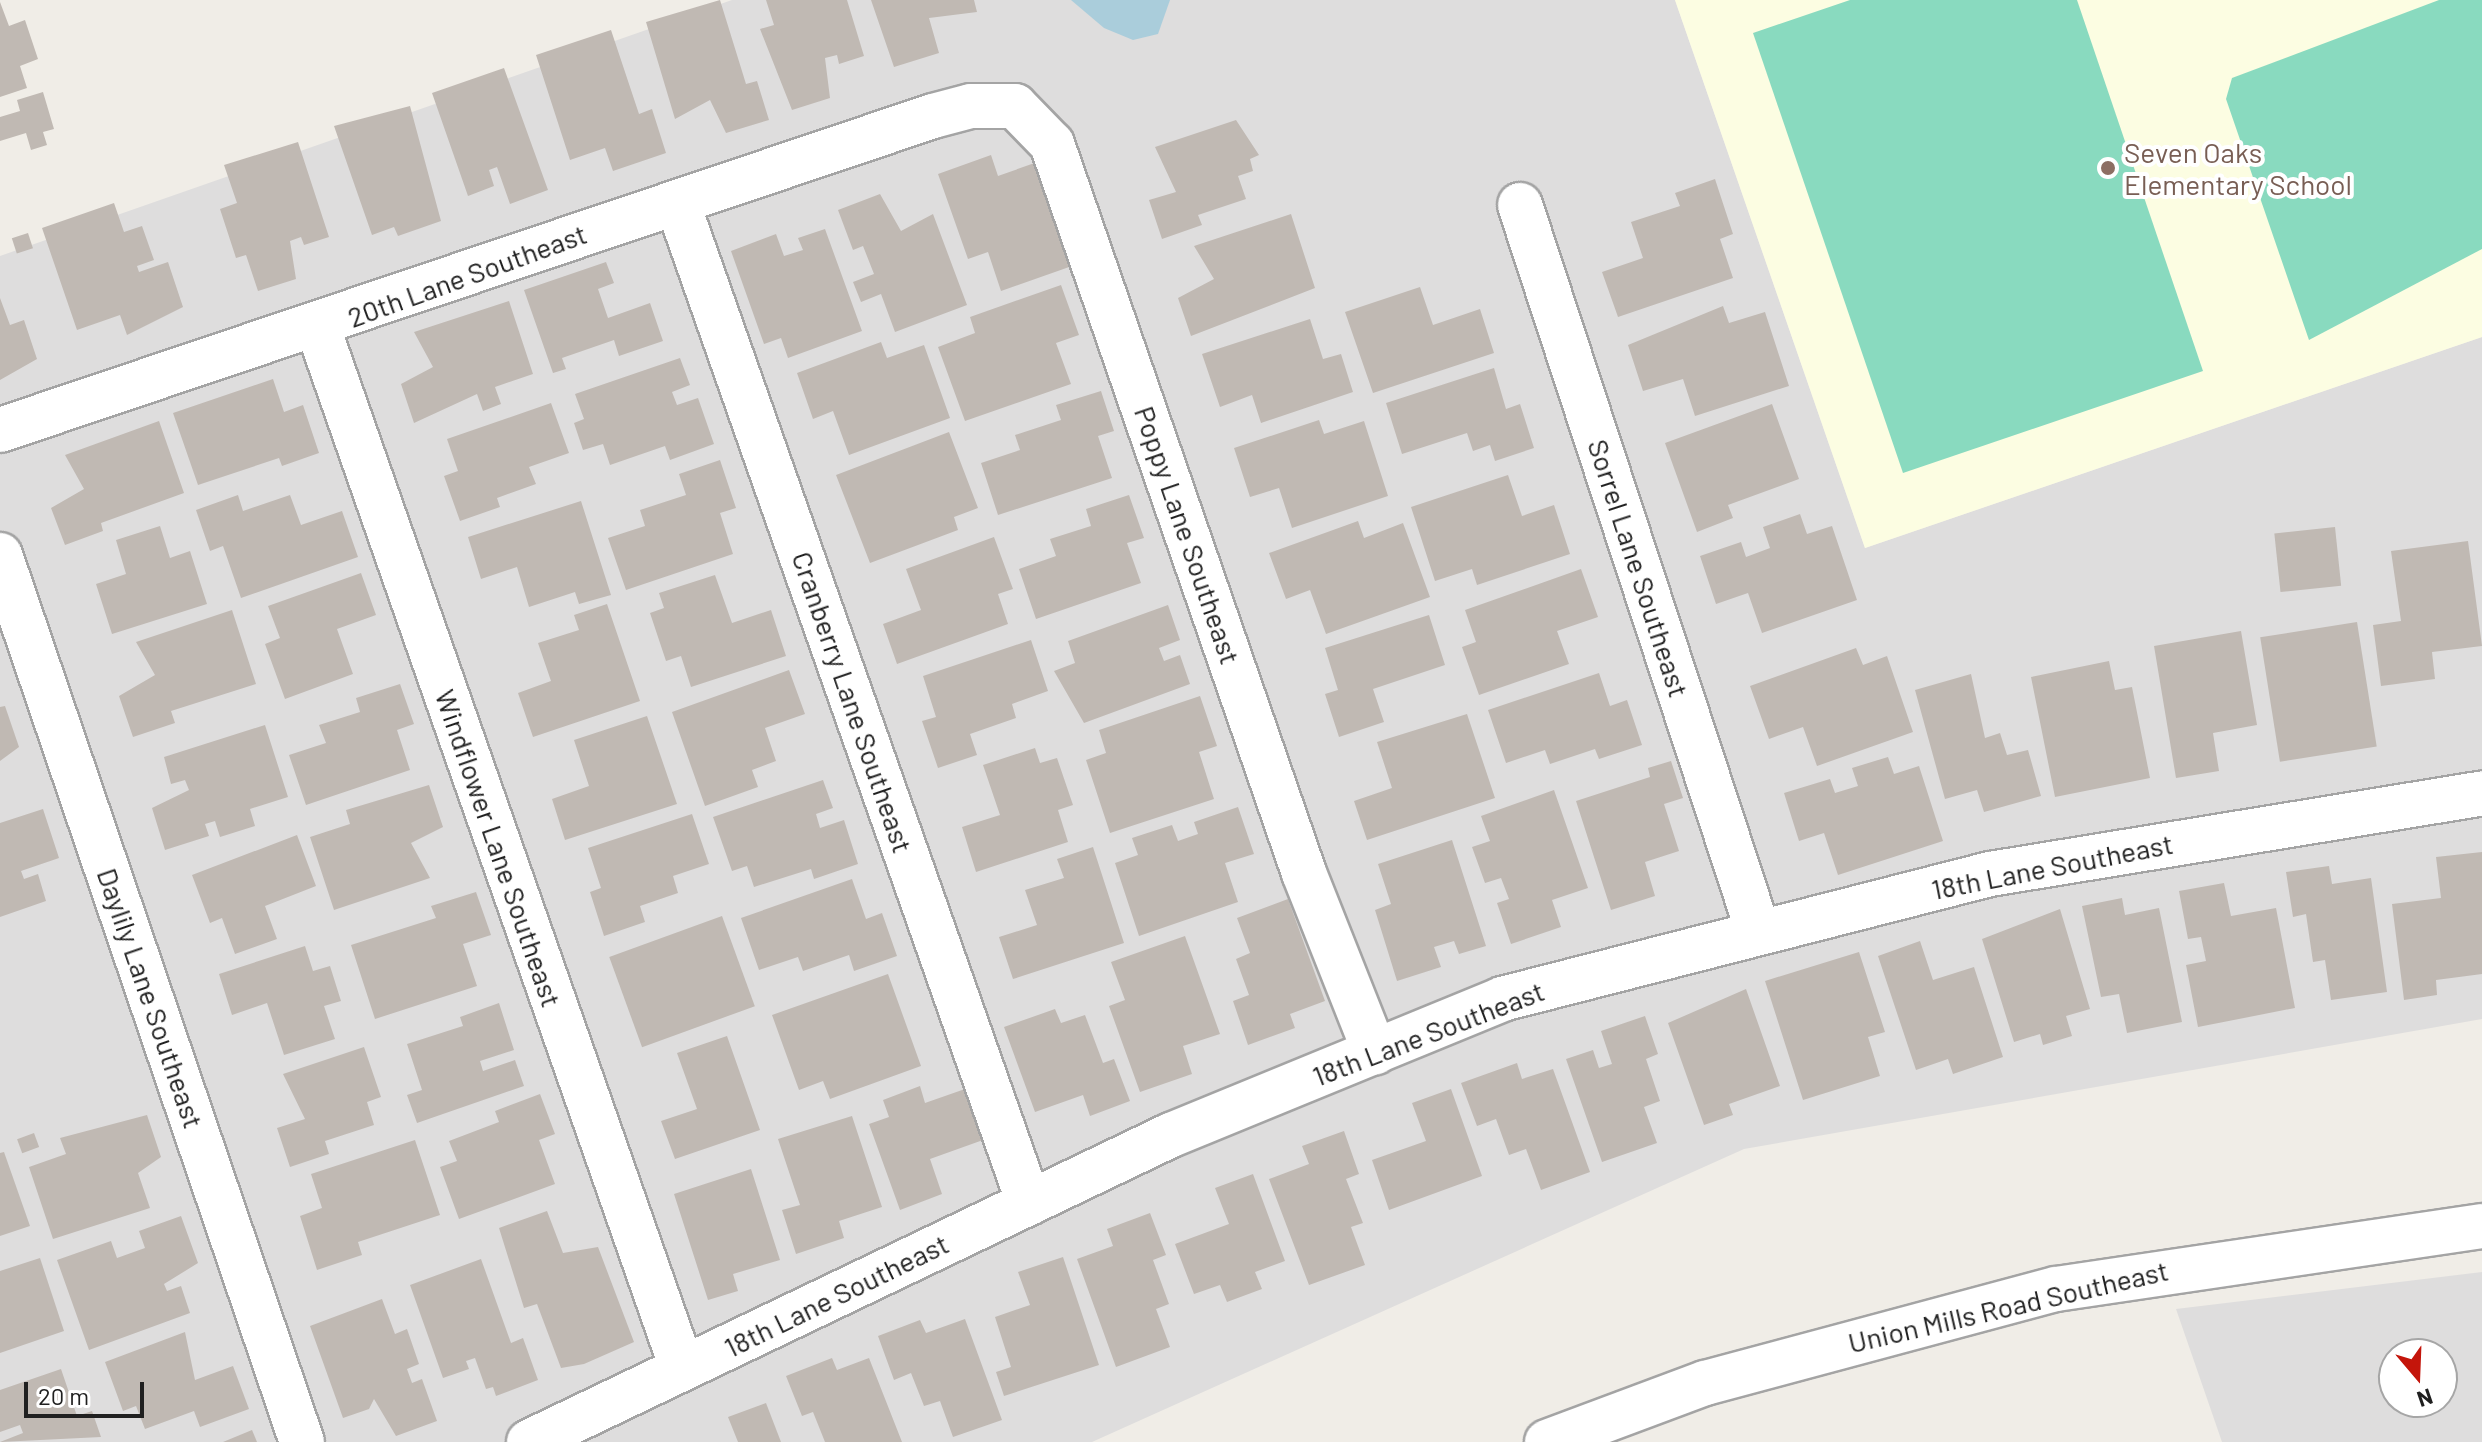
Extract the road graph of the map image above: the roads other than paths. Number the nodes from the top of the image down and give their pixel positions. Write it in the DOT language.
graph roads {
  1 [pos="933,116"];
  2 [pos="677,202"];
  3 [pos="1520,205"];
  4 [pos="318,328"];
  5 [pos="0,430"];
  6 [pos="0,555"];
  7 [pos="2482,793"];
  8 [pos="1758,931"];
  9 [pos="1375,1052"];
  10 [pos="1029,1203"];
  11 [pos="2482,1226"];
  12 [pos="682,1368"];
  13 [pos="302,1442"];
  14 [pos="529,1442"];
  15 [pos="1547,1442"];
  1 -- 2 [label="street, 20th Lane Southeast"];
  1 -- 9 [label="street, Poppy Lane Southeast"];
  2 -- 4 [label="street, 20th Lane Southeast"];
  2 -- 10 [label="street, Cranberry Lane Southeast"];
  3 -- 8 [label="street, Sorrel Lane Southeast"];
  4 -- 5 [label="street, 20th Lane Southeast"];
  4 -- 12 [label="street, Windflower Lane Southeast"];
  6 -- 13 [label="street, Daylily Lane Southeast"];
  7 -- 8 [label="street, 18th Lane Southeast"];
  8 -- 9 [label="street, 18th Lane Southeast"];
  9 -- 10 [label="street, 18th Lane Southeast"];
  10 -- 12 [label="street, 18th Lane Southeast"];
  11 -- 15 [label="street, Union Mills Road Southeast"];
  12 -- 14 [label="street, 18th Lane Southeast"];
}
